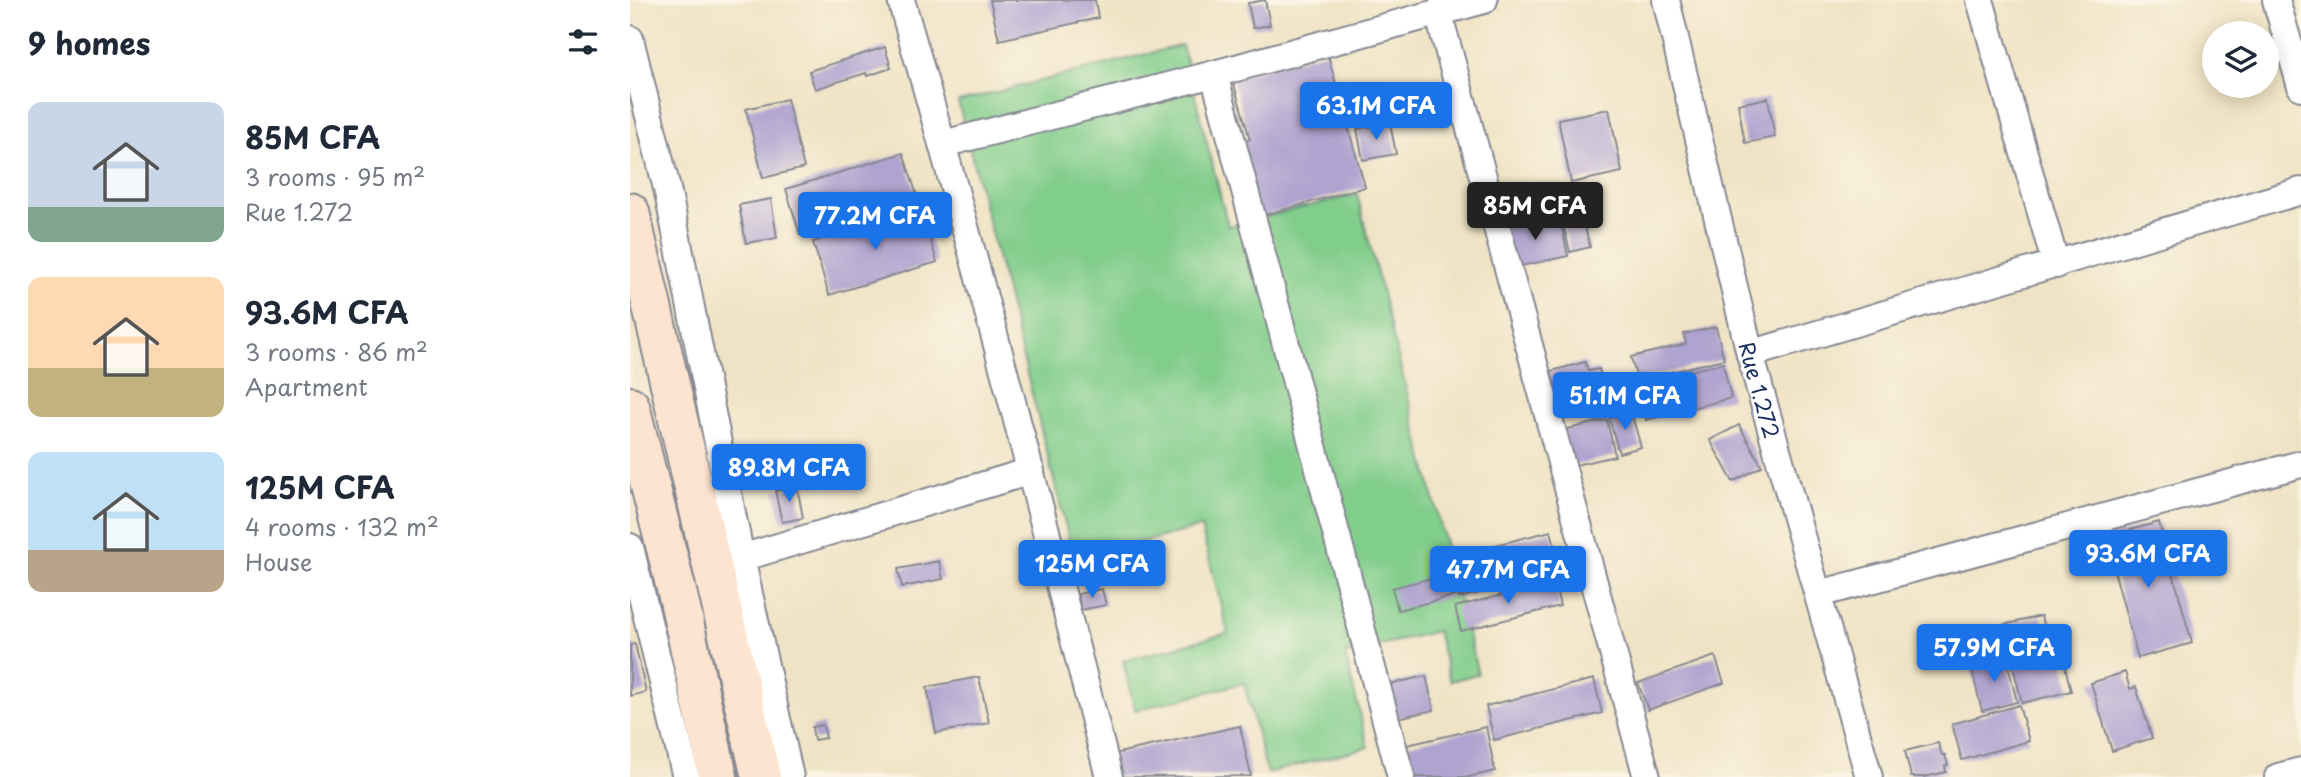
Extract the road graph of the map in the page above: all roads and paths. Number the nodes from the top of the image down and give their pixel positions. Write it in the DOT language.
graph roads {
  1 [pos="901,0"];
  2 [pos="1485,0"];
  3 [pos="1666,0"];
  4 [pos="1980,0"];
  5 [pos="2276,0"];
  6 [pos="1438,12"];
  7 [pos="630,39"];
  8 [pos="1214,74"];
  9 [pos="2301,87"];
  10 [pos="943,144"];
  11 [pos="2301,191"];
  12 [pos="630,212"];
  13 [pos="2056,265"];
  14 [pos="1750,354"];
  15 [pos="630,406"];
  16 [pos="2301,464"];
  17 [pos="1031,471"];
  18 [pos="630,547"];
  19 [pos="741,558"];
  20 [pos="1819,594"];
  21 [pos="2301,771"];
  22 [pos="686,777"];
  23 [pos="719,777"];
  24 [pos="761,777"];
  25 [pos="790,777"];
  26 [pos="1109,777"];
  27 [pos="1401,777"];
  28 [pos="1647,777"];
  29 [pos="1869,777"];
  30 [pos="2278,777"];
  1 -- 10 [label="street"];
  2 -- 6 [label="street"];
  3 -- 14 [label="street, Rue 1.272"];
  4 -- 13 [label="street"];
  5 -- 9 [label="street"];
  6 -- 8 [label="street"];
  6 -- 28 [label="street"];
  7 -- 19 [label="street"];
  8 -- 10 [label="street"];
  8 -- 27 [label="street"];
  10 -- 17 [label="street"];
  11 -- 13 [label="street"];
  12 -- 24 [label="street"];
  13 -- 14 [label="street"];
  14 -- 20 [label="street, Rue 1.272"];
  15 -- 23 [label="street"];
  16 -- 20 [label="street"];
  17 -- 19 [label="street"];
  17 -- 26 [label="street"];
  18 -- 22 [label="street"];
  19 -- 25 [label="street"];
  20 -- 29 [label="street, Rue 1.272"];
  21 -- 30 [label="street"];
}
